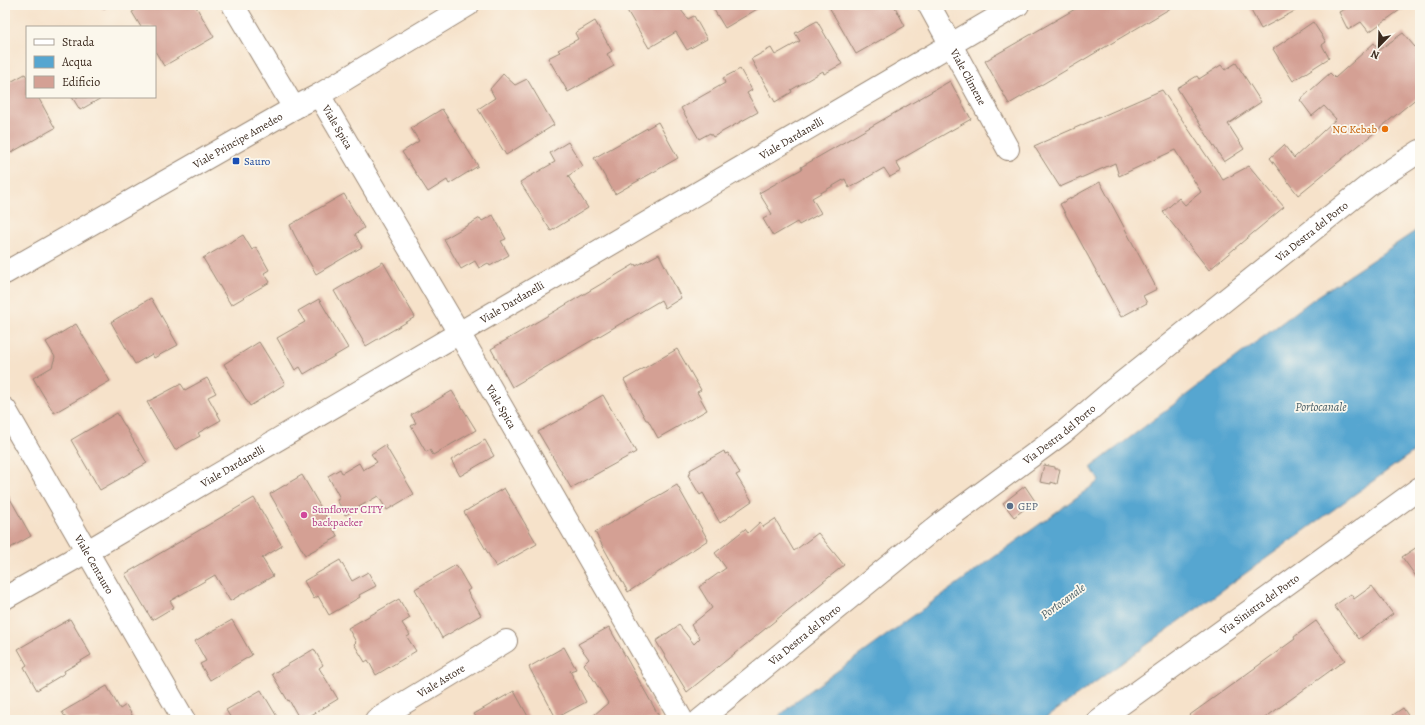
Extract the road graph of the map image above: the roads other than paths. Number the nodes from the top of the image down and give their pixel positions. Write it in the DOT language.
graph roads {
  1 [pos="233,5"];
  2 [pos="468,5"];
  3 [pos="929,5"];
  4 [pos="1018,5"];
  5 [pos="951,44"];
  6 [pos="319,95"];
  7 [pos="294,108"];
  8 [pos="1008,149"];
  9 [pos="1420,150"];
  10 [pos="5,273"];
  11 [pos="459,333"];
  12 [pos="5,409"];
  13 [pos="1420,488"];
  14 [pos="86,552"];
  15 [pos="5,598"];
  16 [pos="506,641"];
  17 [pos="184,720"];
  18 [pos="376,720"];
  19 [pos="682,720"];
  20 [pos="700,720"];
  21 [pos="1099,720"];
  1 -- 7 [label="street"];
  2 -- 6 [label="street, Viale Principe Amedeo"];
  3 -- 5 [label="street, Viale Climene"];
  4 -- 5 [label="street, Viale Dardanelli"];
  5 -- 8 [label="street, Viale Climene"];
  5 -- 11 [label="street, Viale Dardanelli"];
  6 -- 7 [label="street, Viale Principe Amedeo"];
  6 -- 11 [label="street, Viale Spica"];
  7 -- 10 [label="street, Viale Principe Amedeo"];
  9 -- 20 [label="street, Via Destra del Porto"];
  11 -- 14 [label="street, Viale Dardanelli"];
  11 -- 19 [label="street, Viale Spica"];
  12 -- 14 [label="street, Viale Centauro"];
  13 -- 21 [label="street, Via Sinistra del Porto"];
  14 -- 15 [label="street, Viale Dardanelli"];
  14 -- 17 [label="street, Viale Centauro"];
  16 -- 18 [label="street, Viale Astore"];
}
